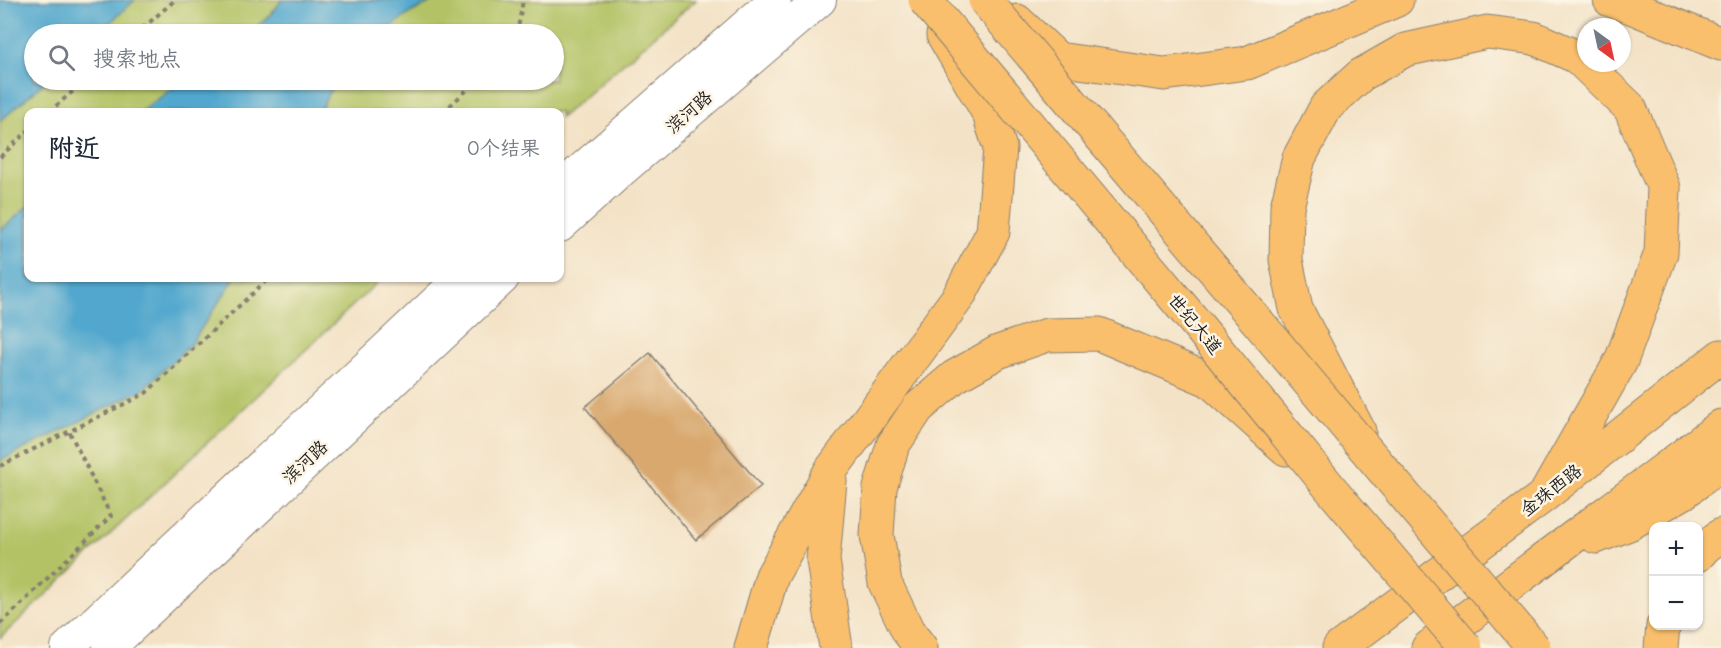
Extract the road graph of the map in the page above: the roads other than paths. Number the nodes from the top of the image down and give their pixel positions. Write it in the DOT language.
graph roads {
  1 [pos="775,0"];
  2 [pos="820,0"];
  3 [pos="924,0"];
  4 [pos="985,0"];
  5 [pos="994,0"];
  6 [pos="1397,0"];
  7 [pos="1620,3"];
  8 [pos="1721,44"];
  9 [pos="564,185"];
  10 [pos="564,222"];
  11 [pos="457,282"];
  12 [pos="498,282"];
  13 [pos="1721,356"];
  14 [pos="1721,426"];
  15 [pos="1372,457"];
  16 [pos="1721,464"];
  17 [pos="831,470"];
  18 [pos="1331,489"];
  19 [pos="1545,495"];
  20 [pos="1721,535"];
  21 [pos="1557,549"];
  22 [pos="1703,549"];
  23 [pos="1663,630"];
  24 [pos="1430,647"];
  25 [pos="67,648"];
  26 [pos="109,648"];
  27 [pos="751,648"];
  28 [pos="837,648"];
  29 [pos="921,648"];
  30 [pos="1339,648"];
  31 [pos="1466,648"];
  32 [pos="1534,648"];
  33 [pos="1661,648"];
  1 -- 9 [label="street, 滨河路"];
  2 -- 10 [label="street, 滨河路"];
  3 -- 17 [label="highway, bridge"];
  3 -- 18 [label="highway, 世纪大道, bridge"];
  4 -- 15 [label="highway, bridge"];
  5 -- 6 [label="highway"];
  7 -- 8 [label="highway"];
  11 -- 25 [label="street, 滨河路"];
  12 -- 26 [label="street, 滨河路"];
  13 -- 19 [label="highway, 金珠西路"];
  14 -- 21 [label="highway"];
  15 -- 19 [label="highway"];
  15 -- 32 [label="highway, bridge"];
  16 -- 21 [label="highway"];
  17 -- 27 [label="highway"];
  17 -- 28 [label="highway"];
  18 -- 29 [label="highway"];
  18 -- 31 [label="highway, 世纪大道, bridge"];
  19 -- 30 [label="highway, 金珠西路"];
  20 -- 22 [label="highway"];
  21 -- 24 [label="highway"];
  23 -- 33 [label="highway"];
}
